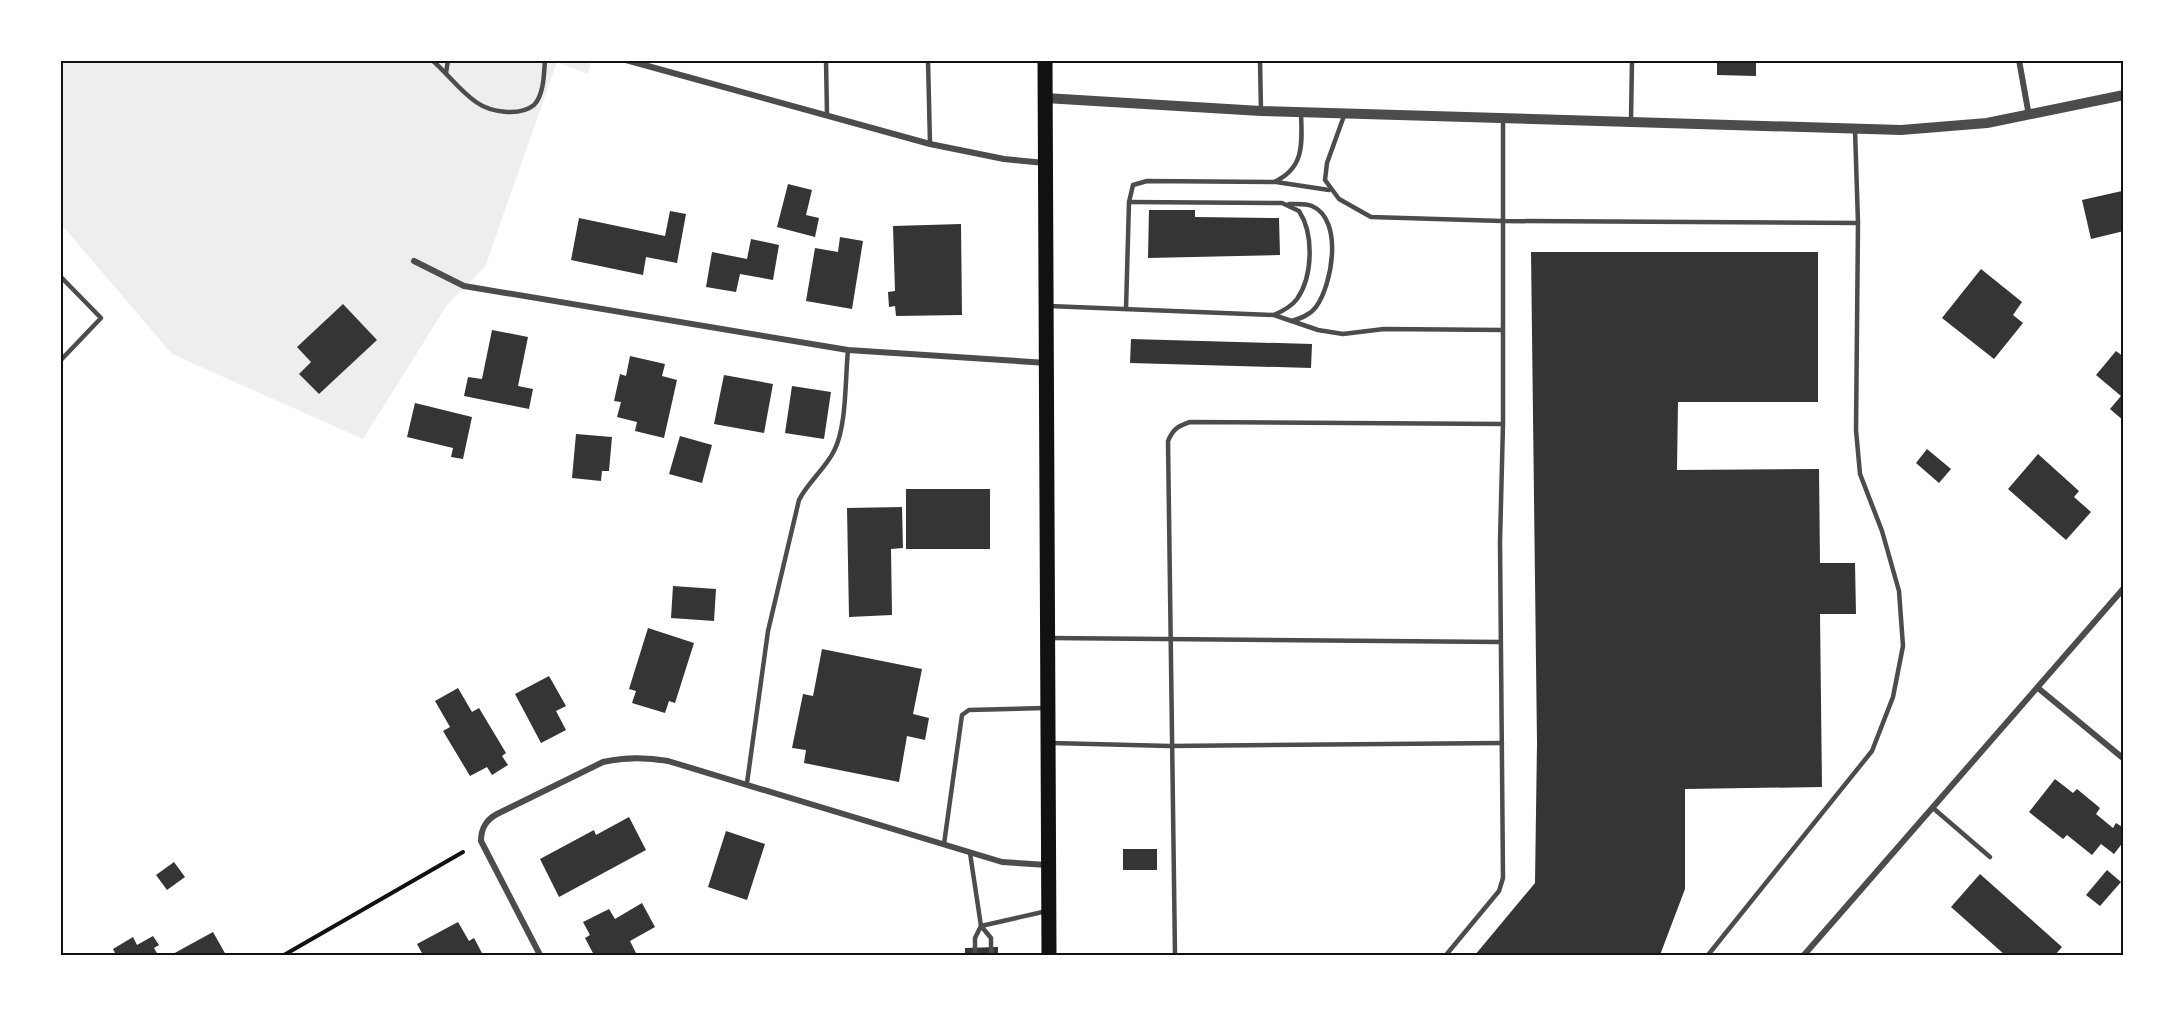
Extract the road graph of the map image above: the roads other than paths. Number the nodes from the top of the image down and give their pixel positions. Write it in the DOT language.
graph roads {
  1 [pos="432,60"];
  2 [pos="448,60"];
  3 [pos="545,60"];
  4 [pos="626,60"];
  5 [pos="826,60"];
  6 [pos="928,60"];
  7 [pos="1045,60"];
  8 [pos="1260,60"];
  9 [pos="1632,60"];
  10 [pos="2019,60"];
  11 [pos="446,73"];
  12 [pos="2124,95"];
  13 [pos="1045,98"];
  14 [pos="1262,111"];
  15 [pos="1301,111"];
  16 [pos="1345,113"];
  17 [pos="827,115"];
  18 [pos="2030,116"];
  19 [pos="1503,118"];
  20 [pos="1631,123"];
  21 [pos="1855,130"];
  22 [pos="930,144"];
  23 [pos="1045,163"];
  24 [pos="1274,182"];
  25 [pos="1329,190"];
  26 [pos="1129,202"];
  27 [pos="1282,203"];
  28 [pos="1502,221"];
  29 [pos="1858,223"];
  30 [pos="414,261"];
  31 [pos="60,276"];
  32 [pos="1047,306"];
  33 [pos="1126,309"];
  34 [pos="1274,315"];
  35 [pos="1292,321"];
  36 [pos="1503,330"];
  37 [pos="848,350"];
  38 [pos="60,361"];
  39 [pos="1047,363"];
  40 [pos="1503,424"];
  41 [pos="2124,588"];
  42 [pos="1047,638"];
  43 [pos="1169,640"];
  44 [pos="1500,642"];
  45 [pos="2038,688"];
  46 [pos="1048,708"];
  47 [pos="1048,743"];
  48 [pos="1502,744"];
  49 [pos="1170,746"];
  50 [pos="2124,759"];
  51 [pos="747,783"];
  52 [pos="1933,808"];
  53 [pos="944,844"];
  54 [pos="970,853"];
  55 [pos="1990,857"];
  56 [pos="1049,866"];
  57 [pos="1049,911"];
  58 [pos="981,926"];
  59 [pos="540,955"];
  60 [pos="975,955"];
  61 [pos="991,955"];
  62 [pos="1049,955"];
  63 [pos="1175,955"];
  64 [pos="1446,955"];
  65 [pos="1708,955"];
  66 [pos="1804,955"];
  1 -- 11 [label="lane"];
  2 -- 11 [label="lane"];
  3 -- 11 [label="lane"];
  4 -- 17 [label="street"];
  5 -- 17 [label="lane"];
  6 -- 22 [label="lane"];
  7 -- 13 [label="main road"];
  8 -- 14 [label="lane"];
  9 -- 20 [label="lane"];
  10 -- 18 [label="street"];
  12 -- 18 [label="street"];
  13 -- 14 [label="street"];
  13 -- 23 [label="main road"];
  14 -- 15 [label="street"];
  15 -- 16 [label="street"];
  15 -- 24 [label="lane"];
  16 -- 19 [label="street"];
  16 -- 25 [label="lane"];
  17 -- 22 [label="street"];
  18 -- 21 [label="street"];
  19 -- 20 [label="street"];
  19 -- 28 [label="lane"];
  20 -- 21 [label="street"];
  21 -- 29 [label="lane"];
  22 -- 23 [label="street"];
  23 -- 32 [label="main road"];
  24 -- 25 [label="lane"];
  24 -- 26 [label="lane"];
  25 -- 28 [label="lane"];
  26 -- 27 [label="lane"];
  26 -- 33 [label="lane"];
  27 -- 34 [label="lane"];
  27 -- 35 [label="lane"];
  28 -- 29 [label="lane"];
  28 -- 36 [label="lane"];
  29 -- 65 [label="lane"];
  30 -- 37 [label="street"];
  31 -- 38 [label="lane"];
  32 -- 33 [label="lane"];
  32 -- 39 [label="main road"];
  33 -- 34 [label="lane"];
  34 -- 35 [label="lane"];
  35 -- 36 [label="lane"];
  36 -- 40 [label="lane"];
  37 -- 39 [label="street"];
  37 -- 51 [label="lane"];
  39 -- 42 [label="main road"];
  40 -- 43 [label="lane"];
  40 -- 44 [label="lane"];
  41 -- 45 [label="street"];
  42 -- 43 [label="lane"];
  42 -- 46 [label="main road"];
  43 -- 44 [label="lane"];
  43 -- 49 [label="lane"];
  44 -- 48 [label="lane"];
  45 -- 50 [label="street"];
  45 -- 52 [label="street"];
  46 -- 47 [label="main road"];
  46 -- 53 [label="lane"];
  47 -- 49 [label="lane"];
  47 -- 56 [label="main road"];
  48 -- 49 [label="lane"];
  48 -- 64 [label="lane"];
  49 -- 63 [label="lane"];
  51 -- 53 [label="street"];
  51 -- 59 [label="street"];
  52 -- 55 [label="lane"];
  52 -- 66 [label="street"];
  53 -- 54 [label="street"];
  54 -- 56 [label="street"];
  54 -- 58 [label="lane"];
  56 -- 57 [label="main road"];
  57 -- 58 [label="lane"];
  57 -- 62 [label="main road"];
  58 -- 60 [label="lane"];
  58 -- 61 [label="lane"];
}
